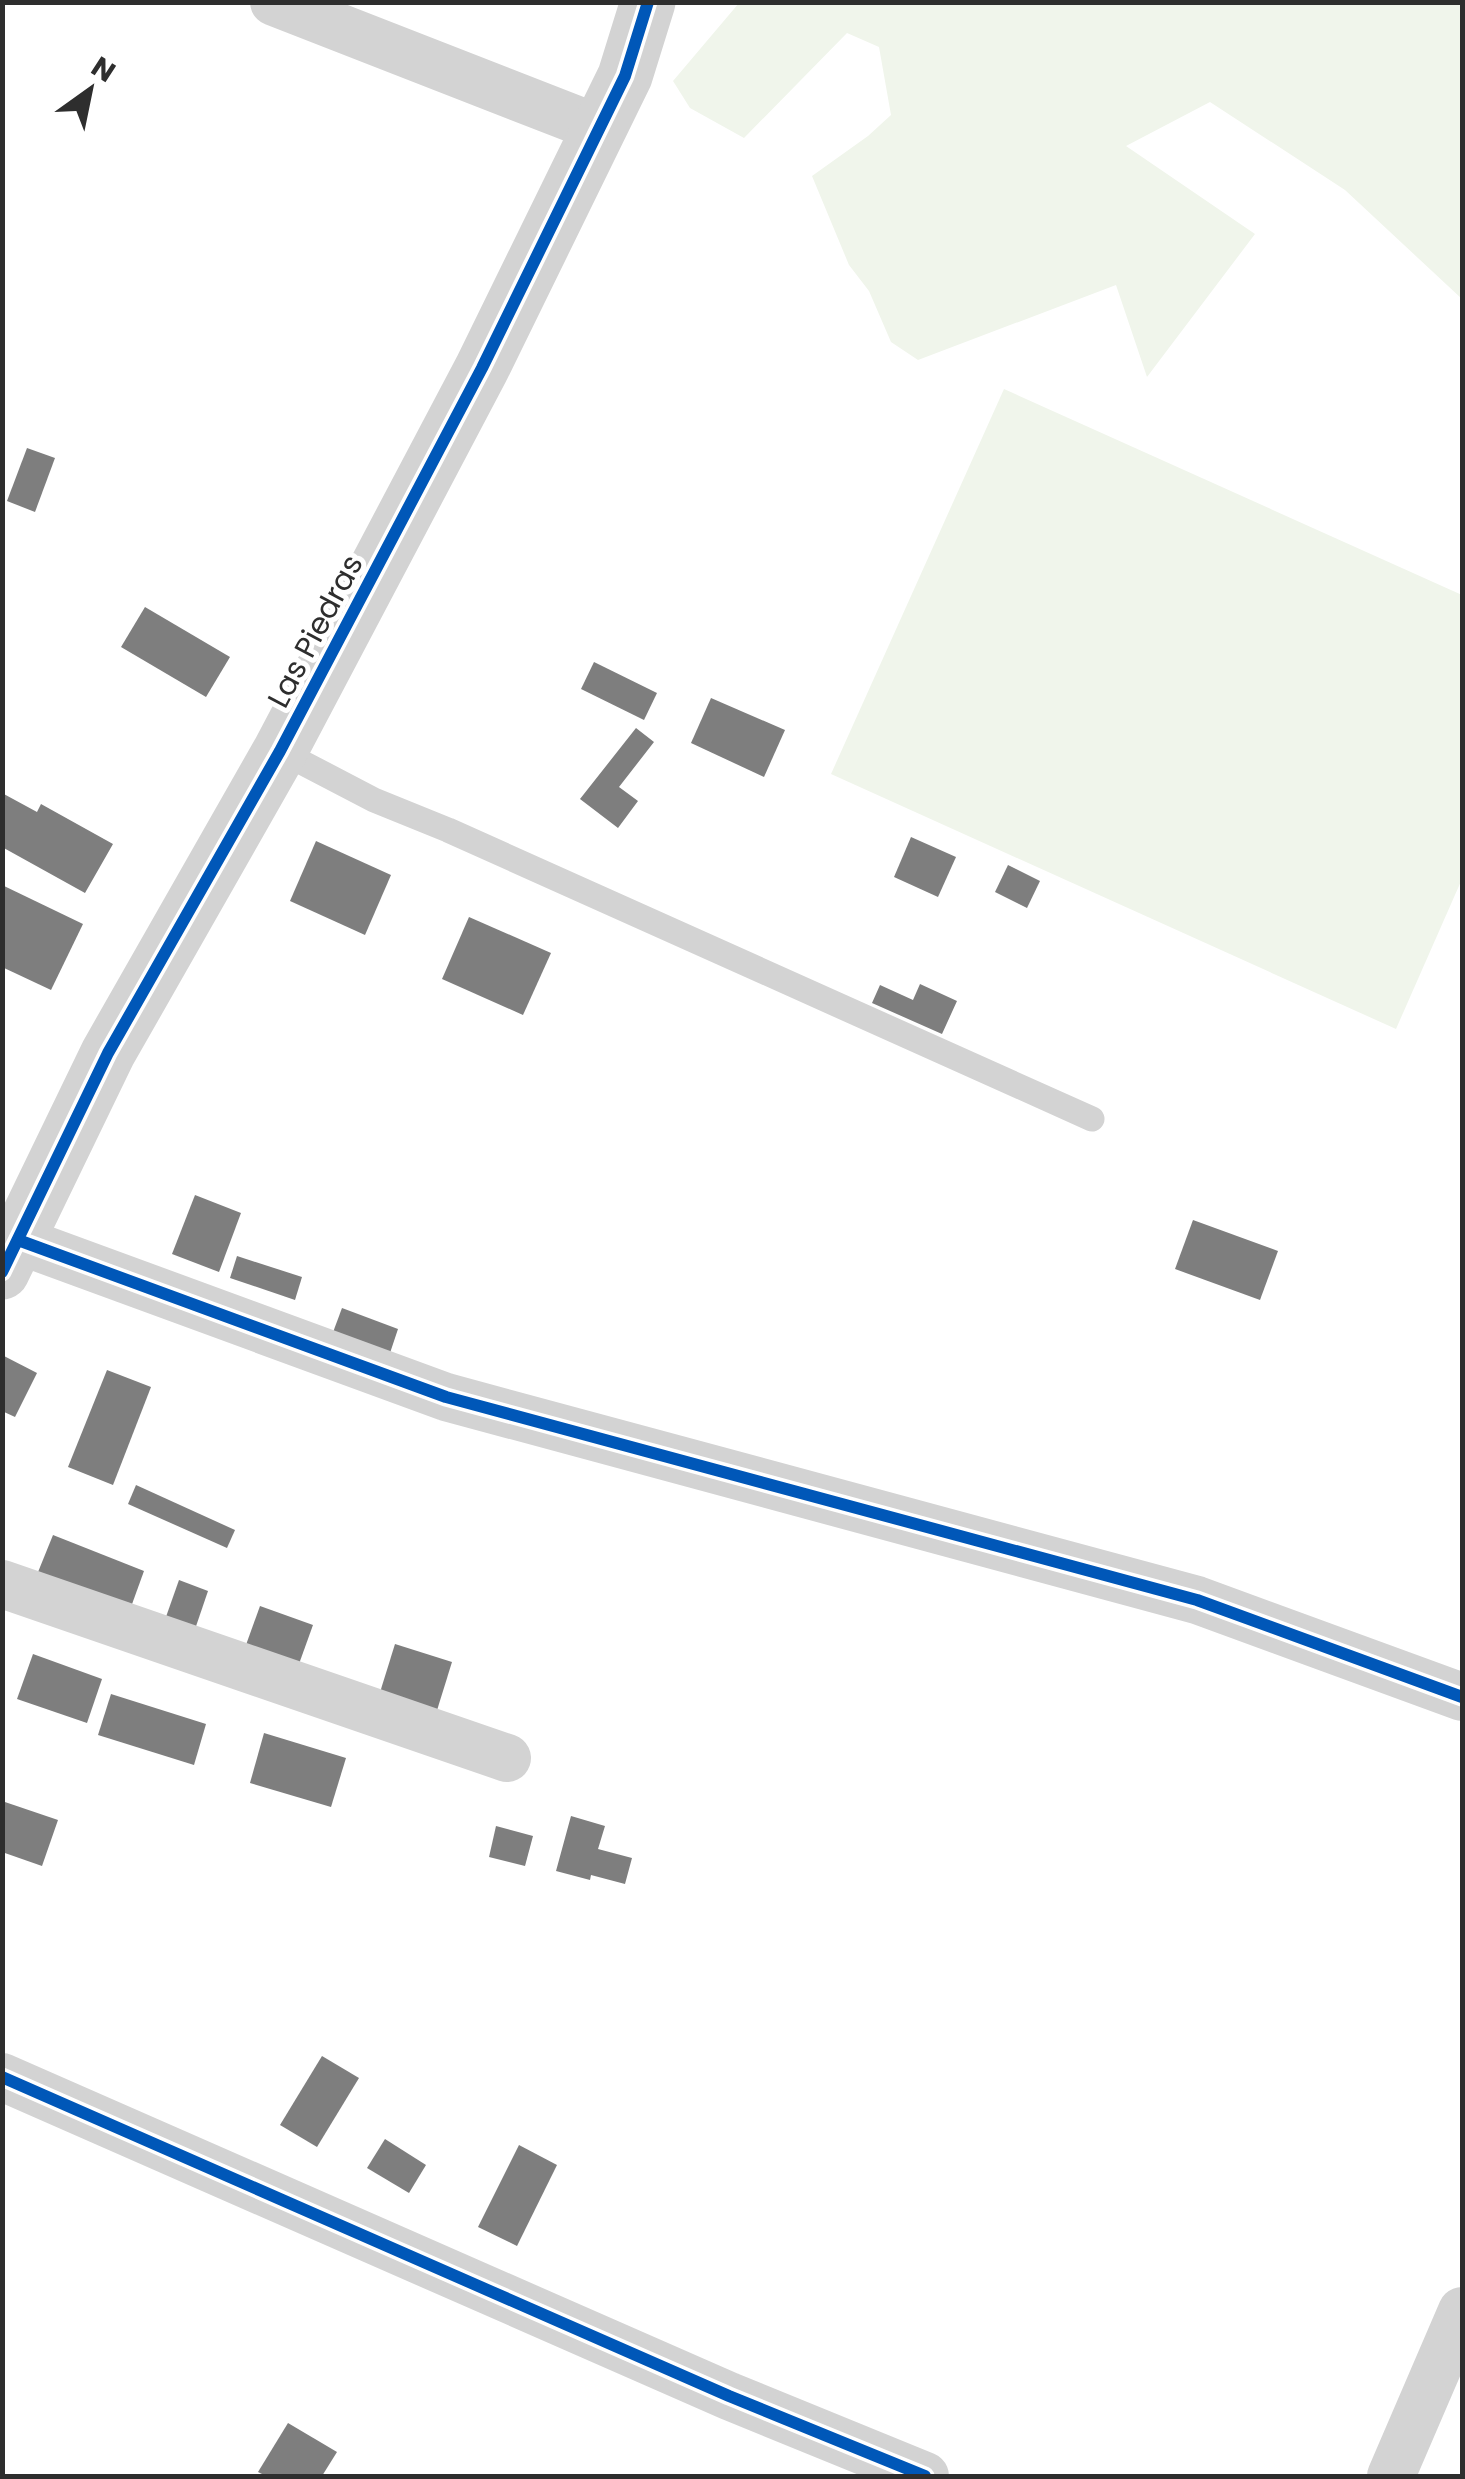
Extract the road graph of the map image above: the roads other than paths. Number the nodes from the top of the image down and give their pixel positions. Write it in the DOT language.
graph roads {
  1 [pos="274,2"];
  2 [pos="648,2"];
  3 [pos="600,128"];
  4 [pos="280,751"];
  5 [pos="1092,1119"];
  6 [pos="10,1256"];
  7 [pos="2,1584"];
  8 [pos="1462,1697"];
  9 [pos="507,1758"];
  10 [pos="2,2076"];
  11 [pos="1462,2311"];
  12 [pos="924,2476"];
  13 [pos="1392,2476"];
  1 -- 3 [label="street"];
  2 -- 3 [label="street, Las Piedras"];
  3 -- 4 [label="street, Las Piedras"];
  4 -- 5 [label="lane"];
  4 -- 6 [label="street, Las Piedras"];
  6 -- 8 [label="street"];
  7 -- 9 [label="street"];
  10 -- 12 [label="street"];
  11 -- 13 [label="street"];
}
